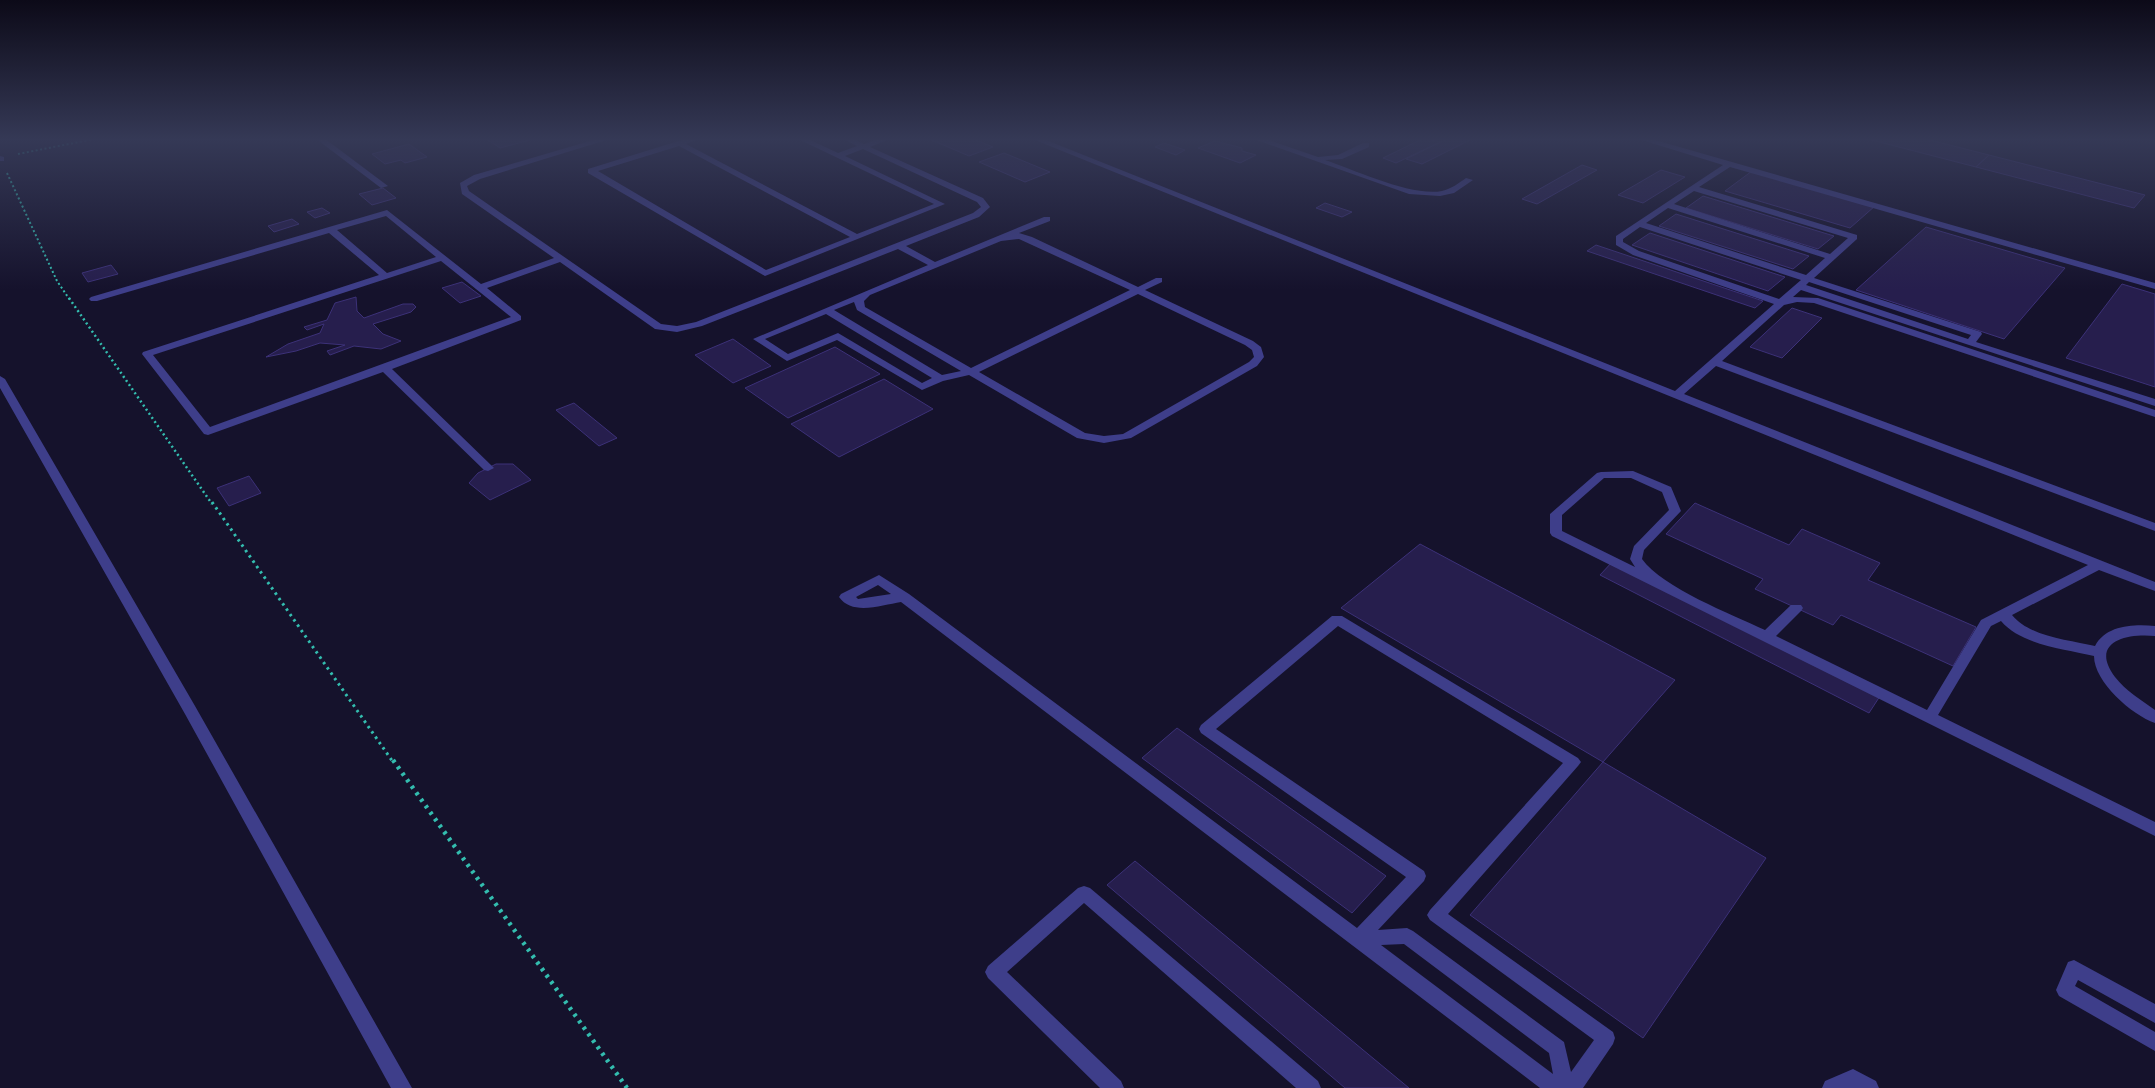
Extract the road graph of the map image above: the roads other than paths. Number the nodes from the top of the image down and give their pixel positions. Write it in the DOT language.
graph roads {
  1 [pos="464,189"];
  2 [pos="620,189"];
  3 [pos="766,189"];
  4 [pos="908,189"];
  5 [pos="955,189"];
  6 [pos="1160,189"];
  7 [pos="1400,189"];
  8 [pos="1455,189"];
  9 [pos="1692,189"];
  10 [pos="1696,189"];
  11 [pos="1816,189"];
  12 [pos="1667,206"];
  13 [pos="1047,219"];
  14 [pos="1639,224"];
  15 [pos="330,229"];
  16 [pos="857,237"];
  17 [pos="997,240"];
  18 [pos="898,245"];
  19 [pos="1831,257"];
  20 [pos="442,258"];
  21 [pos="561,259"];
  22 [pos="935,265"];
  23 [pos="386,276"];
  24 [pos="1159,280"];
  25 [pos="1803,283"];
  26 [pos="2155,286"];
  27 [pos="481,287"];
  28 [pos="1139,291"];
  29 [pos="867,293"];
  30 [pos="94,299"];
  31 [pos="1781,303"];
  32 [pos="827,310"];
  33 [pos="1715,362"];
  34 [pos="385,368"];
  35 [pos="970,372"];
  36 [pos="940,378"];
  37 [pos="0,379"];
  38 [pos="1676,396"];
  39 [pos="2155,403"];
  40 [pos="2155,414"];
  41 [pos="488,468"];
  42 [pos="2155,527"];
  43 [pos="2098,565"];
  44 [pos="1663,585"];
  45 [pos="2155,587"];
  46 [pos="904,597"];
  47 [pos="1796,608"];
  48 [pos="2003,614"];
  49 [pos="2155,631"];
  50 [pos="1766,636"];
  51 [pos="2099,652"];
  52 [pos="1930,717"];
  53 [pos="2155,717"];
  54 [pos="2155,829"];
  55 [pos="1358,938"];
  56 [pos="2155,1014"];
  57 [pos="2155,1042"];
  58 [pos="402,1088"];
  59 [pos="1114,1088"];
  60 [pos="1311,1088"];
  61 [pos="1556,1088"];
  62 [pos="1565,1088"];
  63 [pos="1572,1088"];
  64 [pos="1832,1088"];
  65 [pos="1868,1088"];
  1 -- 21 [label="lane"];
  2 -- 16 [label="lane"];
  3 -- 16 [label="lane"];
  4 -- 16 [label="lane"];
  5 -- 18 [label="lane"];
  6 -- 38 [label="lane"];
  7 -- 8 [label="lane"];
  9 -- 12 [label="lane"];
  10 -- 19 [label="lane"];
  11 -- 26 [label="lane"];
  12 -- 14 [label="lane"];
  12 -- 19 [label="lane"];
  13 -- 17 [label="lane"];
  14 -- 25 [label="lane"];
  14 -- 31 [label="lane"];
  15 -- 20 [label="lane"];
  15 -- 23 [label="lane"];
  15 -- 30 [label="lane"];
  17 -- 22 [label="lane"];
  17 -- 28 [label="lane"];
  18 -- 21 [label="lane"];
  18 -- 22 [label="lane"];
  19 -- 25 [label="lane"];
  20 -- 23 [label="lane"];
  20 -- 27 [label="lane"];
  21 -- 27 [label="lane"];
  22 -- 29 [label="lane"];
  23 -- 34 [label="lane"];
  24 -- 28 [label="lane"];
  25 -- 31 [label="lane"];
  25 -- 39 [label="lane"];
  27 -- 34 [label="lane"];
  28 -- 35 [label="lane"];
  28 -- 35 [label="lane"];
  29 -- 32 [label="lane"];
  29 -- 35 [label="lane"];
  31 -- 33 [label="lane"];
  31 -- 40 [label="lane"];
  32 -- 36 [label="lane"];
  32 -- 36 [label="lane"];
  33 -- 38 [label="lane"];
  33 -- 42 [label="lane"];
  34 -- 41 [label="lane"];
  35 -- 36 [label="lane"];
  37 -- 58 [label="lane"];
  38 -- 43 [label="lane"];
  43 -- 45 [label="lane"];
  43 -- 48 [label="lane"];
  44 -- 44 [label="lane"];
  44 -- 50 [label="lane"];
  46 -- 55 [label="lane"];
  47 -- 50 [label="lane"];
  48 -- 51 [label="lane"];
  48 -- 52 [label="lane"];
  49 -- 51 [label="lane"];
  50 -- 52 [label="lane"];
  51 -- 53 [label="lane"];
  52 -- 54 [label="lane"];
  55 -- 61 [label="lane"];
  55 -- 62 [label="lane"];
  55 -- 63 [label="lane"];
  56 -- 57 [label="lane"];
  59 -- 60 [label="lane"];
  64 -- 65 [label="lane"];
}
